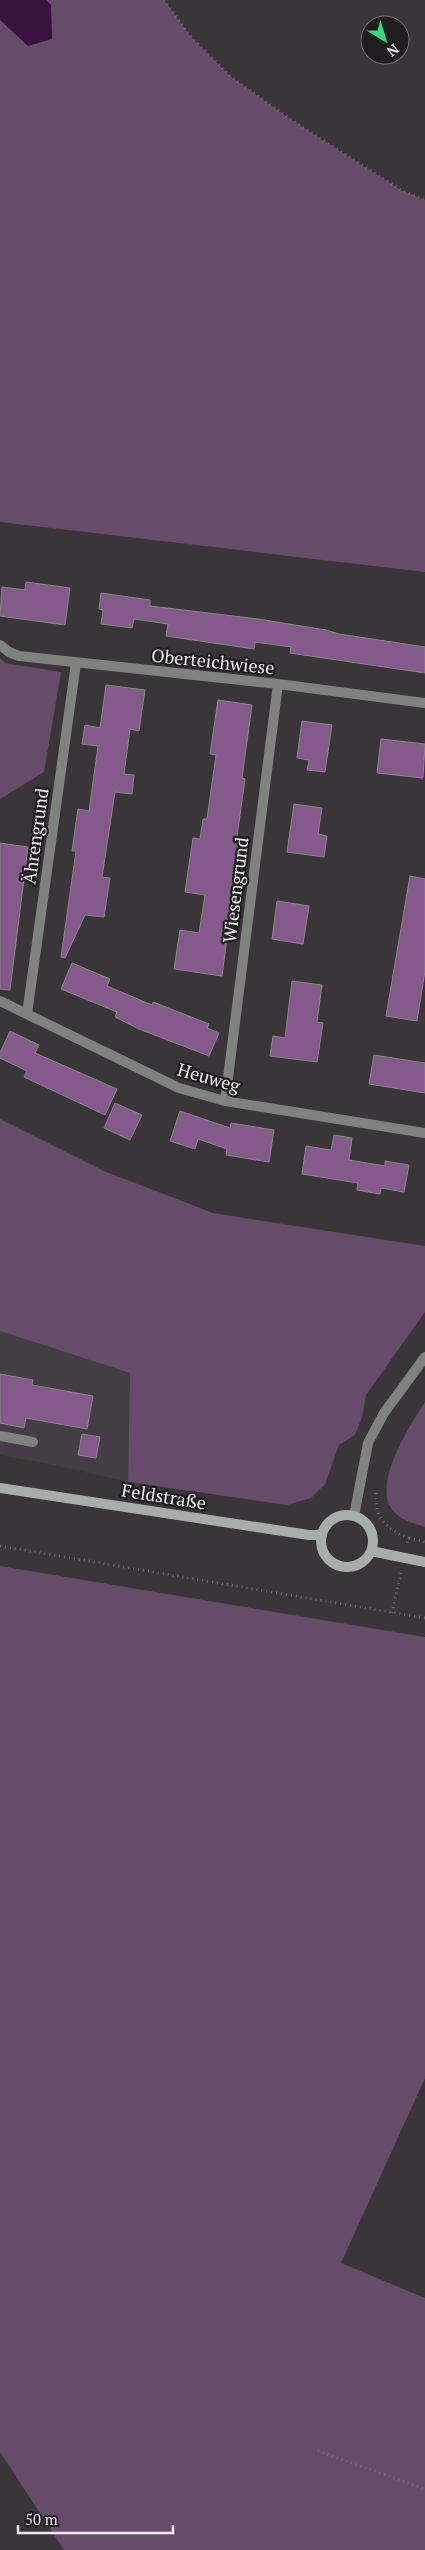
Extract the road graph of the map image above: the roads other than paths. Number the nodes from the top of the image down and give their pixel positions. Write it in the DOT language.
graph roads {
  1 [pos="0,645"];
  2 [pos="76,663"];
  3 [pos="278,684"];
  4 [pos="425,703"];
  5 [pos="0,1001"];
  6 [pos="27,1014"];
  7 [pos="225,1101"];
  8 [pos="425,1133"];
  9 [pos="425,1357"];
  10 [pos="0,1436"];
  11 [pos="33,1442"];
  12 [pos="0,1488"];
  13 [pos="354,1516"];
  14 [pos="322,1535"];
  15 [pos="371,1552"];
  16 [pos="425,1562"];
  1 -- 2 [label="street, Oberteichwiese"];
  2 -- 3 [label="street, Oberteichwiese"];
  2 -- 6 [label="street, Ährengrund"];
  3 -- 4 [label="street, Oberteichwiese"];
  3 -- 7 [label="street, Wiesengrund"];
  5 -- 6 [label="street, Heuweg"];
  6 -- 7 [label="street, Heuweg"];
  7 -- 8 [label="street, Heuweg"];
  9 -- 13 [label="street"];
  10 -- 11 [label="street"];
  12 -- 14 [label="main road, Feldstraße"];
  13 -- 14 [label="main road"];
  13 -- 15 [label="main road"];
  14 -- 15 [label="main road"];
  15 -- 16 [label="main road"];
}
